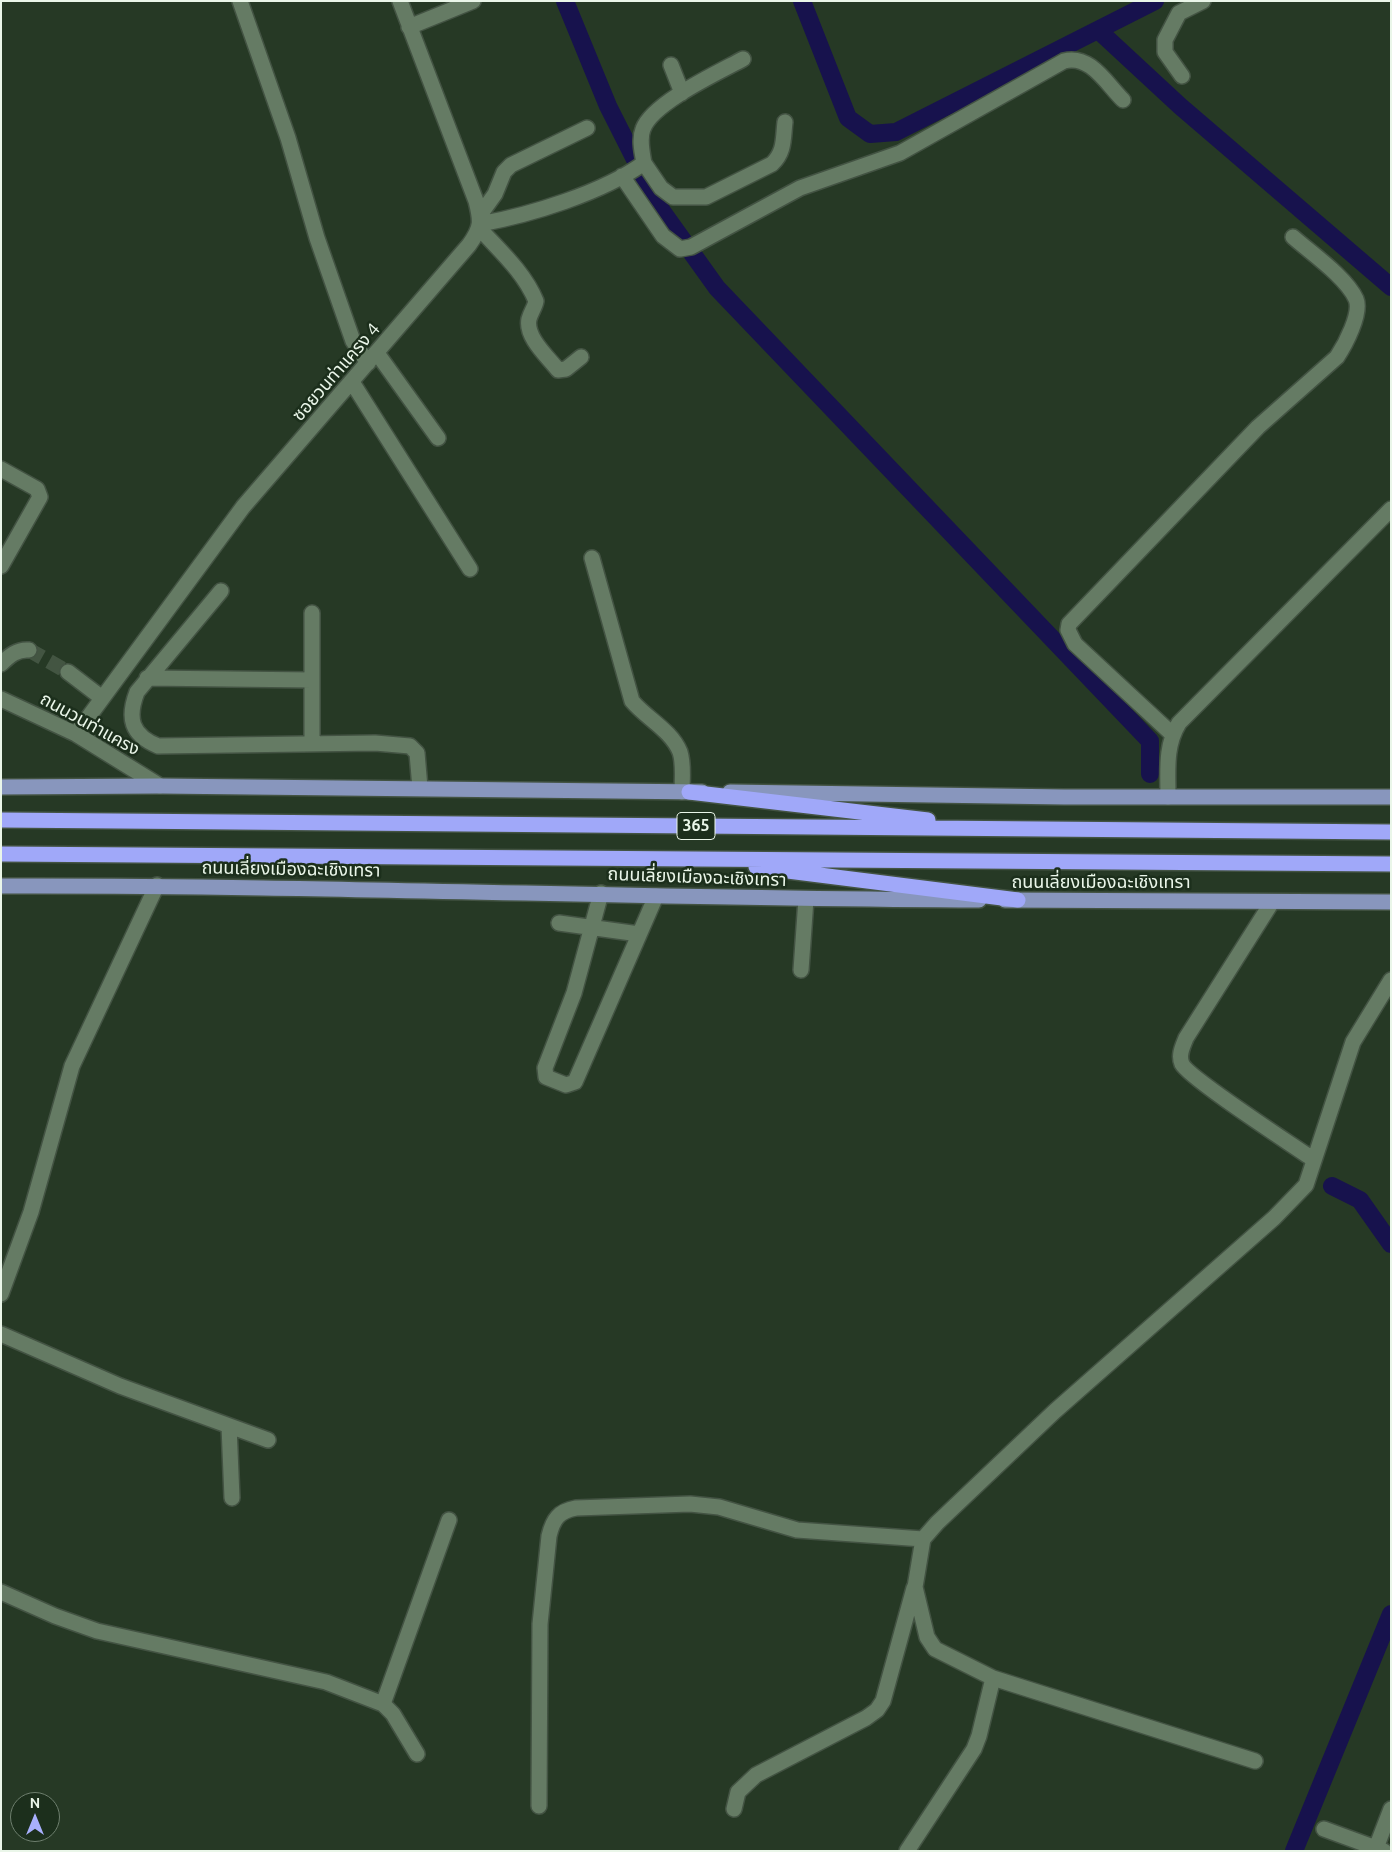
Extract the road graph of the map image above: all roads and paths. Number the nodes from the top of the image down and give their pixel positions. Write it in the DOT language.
graph roads {
  1 [pos="240,1"];
  2 [pos="400,1"];
  3 [pos="473,1"];
  4 [pos="1203,1"];
  5 [pos="451,5"];
  6 [pos="409,27"];
  7 [pos="743,60"];
  8 [pos="671,65"];
  9 [pos="1182,76"];
  10 [pos="682,92"];
  11 [pos="1123,100"];
  12 [pos="785,122"];
  13 [pos="587,128"];
  14 [pos="644,163"];
  15 [pos="622,176"];
  16 [pos="480,223"];
  17 [pos="1293,237"];
  18 [pos="581,357"];
  19 [pos="372,358"];
  20 [pos="352,382"];
  21 [pos="438,438"];
  22 [pos="1,469"];
  23 [pos="1391,509"];
  24 [pos="592,558"];
  25 [pos="1,566"];
  26 [pos="470,569"];
  27 [pos="221,591"];
  28 [pos="312,613"];
  29 [pos="29,650"];
  30 [pos="1,664"];
  31 [pos="68,672"];
  32 [pos="147,678"];
  33 [pos="312,680"];
  34 [pos="102,698"];
  35 [pos="1,699"];
  36 [pos="76,734"];
  37 [pos="1172,734"];
  38 [pos="312,744"];
  39 [pos="160,786"];
  40 [pos="1,787"];
  41 [pos="420,788"];
  42 [pos="685,792"];
  43 [pos="1168,797"];
  44 [pos="1391,797"];
  45 [pos="1,820"];
  46 [pos="1005,829"];
  47 [pos="1391,832"];
  48 [pos="1,854"];
  49 [pos="688,859"];
  50 [pos="1391,864"];
  51 [pos="157,885"];
  52 [pos="1,886"];
  53 [pos="601,893"];
  54 [pos="656,896"];
  55 [pos="806,899"];
  56 [pos="1018,900"];
  57 [pos="1272,902"];
  58 [pos="1391,902"];
  59 [pos="559,924"];
  60 [pos="593,926"];
  61 [pos="639,934"];
  62 [pos="800,970"];
  63 [pos="1391,980"];
  64 [pos="1314,1160"];
  65 [pos="1,1294"];
  66 [pos="1,1334"];
  67 [pos="229,1426"];
  68 [pos="268,1440"];
  69 [pos="232,1498"];
  70 [pos="448,1520"];
  71 [pos="923,1539"];
  72 [pos="915,1587"];
  73 [pos="1,1592"];
  74 [pos="993,1678"];
  75 [pos="383,1704"];
  76 [pos="417,1754"];
  77 [pos="1254,1761"];
  78 [pos="539,1806"];
  79 [pos="734,1810"];
  80 [pos="1391,1810"];
  81 [pos="1324,1830"];
  82 [pos="1380,1849"];
  83 [pos="907,1851"];
  1 -- 19 [label="street"];
  2 -- 6 [label="street"];
  3 -- 5 [label="street"];
  4 -- 9 [label="street"];
  5 -- 6 [label="street"];
  6 -- 16 [label="street"];
  7 -- 10 [label="street"];
  8 -- 10 [label="street"];
  10 -- 14 [label="street"];
  11 -- 15 [label="street"];
  12 -- 14 [label="street"];
  13 -- 16 [label="street, ซอยวนท่าแครง 4"];
  14 -- 15 [label="street"];
  15 -- 16 [label="street"];
  16 -- 18 [label="street"];
  16 -- 19 [label="street, ซอยวนท่าแครง 4"];
  17 -- 37 [label="street"];
  19 -- 20 [label="street, ซอยวนท่าแครง 4"];
  19 -- 21 [label="street"];
  20 -- 26 [label="street"];
  20 -- 34 [label="street, ซอยวนท่าแครง 4"];
  22 -- 25 [label="street"];
  23 -- 37 [label="street"];
  24 -- 42 [label="street"];
  27 -- 32 [label="street"];
  28 -- 33 [label="street"];
  29 -- 30 [label="street"];
  31 -- 34 [label="street"];
  32 -- 33 [label="street"];
  32 -- 38 [label="street"];
  33 -- 38 [label="street"];
  34 -- 36 [label="street, ซอยวนท่าแครง 4"];
  35 -- 36 [label="street, ถนนวนท่าแครง"];
  36 -- 39 [label="street, ถนนวนท่าแครง"];
  37 -- 43 [label="street"];
  38 -- 41 [label="street"];
  39 -- 40 [label="main road, 365"];
  39 -- 41 [label="main road, 365"];
  41 -- 42 [label="main road, 365"];
  42 -- 43 [label="main road, 365"];
  42 -- 46 [label="highway"];
  43 -- 44 [label="main road, 365"];
  45 -- 46 [label="highway, 365"];
  46 -- 47 [label="highway, 365"];
  48 -- 49 [label="highway, ถนนเลี่ยงเมืองฉะเชิงเทรา / 365"];
  49 -- 50 [label="highway, ถนนเลี่ยงเมืองฉะเชิงเทรา / 365"];
  49 -- 56 [label="highway"];
  51 -- 52 [label="main road, ถนนเลี่ยงเมืองฉะเชิงเทรา"];
  51 -- 53 [label="main road, ถนนเลี่ยงเมืองฉะเชิงเทรา"];
  51 -- 65 [label="street"];
  53 -- 54 [label="main road, ถนนเลี่ยงเมืองฉะเชิงเทรา"];
  53 -- 60 [label="street"];
  54 -- 55 [label="main road, ถนนเลี่ยงเมืองฉะเชิงเทรา"];
  54 -- 61 [label="street"];
  55 -- 56 [label="main road, ถนนเลี่ยงเมืองฉะเชิงเทรา"];
  55 -- 62 [label="street"];
  56 -- 57 [label="main road, ถนนเลี่ยงเมืองฉะเชิงเทรา"];
  57 -- 58 [label="main road, ถนนเลี่ยงเมืองฉะเชิงเทรา"];
  57 -- 64 [label="street"];
  59 -- 60 [label="street"];
  60 -- 61 [label="street"];
  60 -- 61 [label="street"];
  63 -- 64 [label="street"];
  64 -- 71 [label="street"];
  66 -- 67 [label="street"];
  67 -- 68 [label="street"];
  67 -- 69 [label="street"];
  70 -- 75 [label="street"];
  71 -- 72 [label="street"];
  71 -- 78 [label="street"];
  72 -- 74 [label="street"];
  72 -- 79 [label="street"];
  73 -- 75 [label="street"];
  74 -- 77 [label="street"];
  74 -- 83 [label="street"];
  75 -- 76 [label="street"];
  80 -- 82 [label="street"];
  81 -- 82 [label="street"];
}
